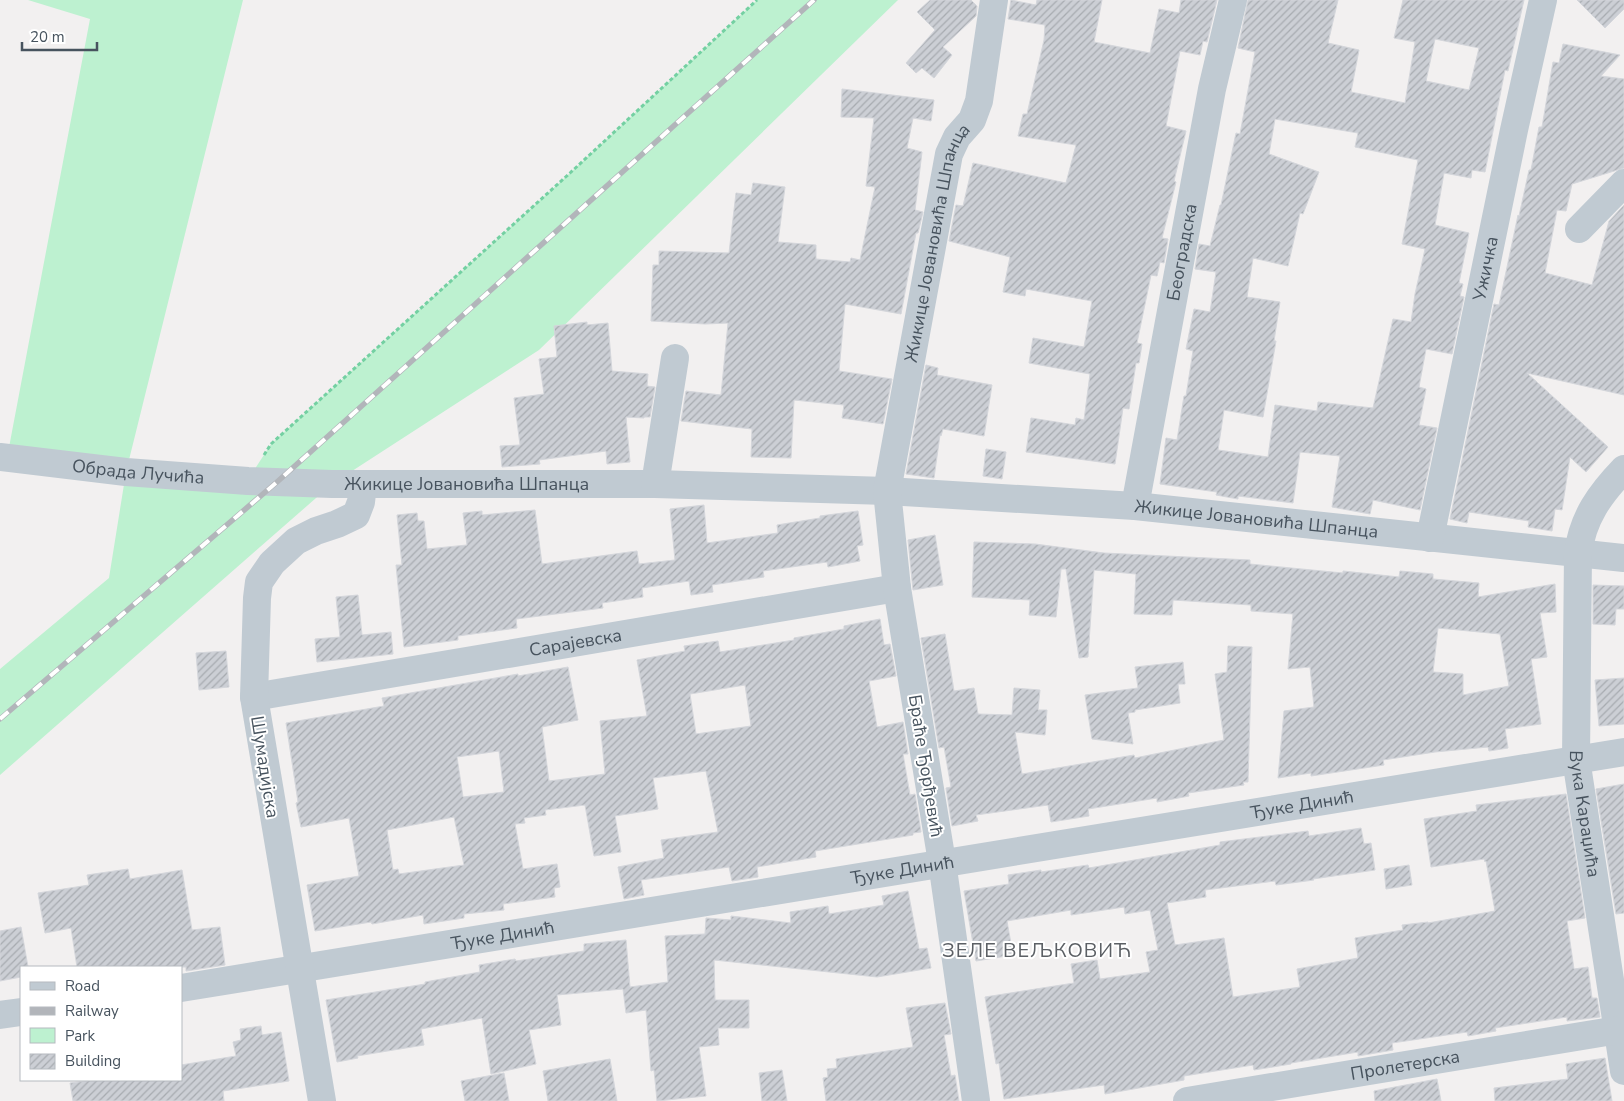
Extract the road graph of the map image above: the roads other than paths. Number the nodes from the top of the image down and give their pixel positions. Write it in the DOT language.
graph roads {
  1 [pos="994,0"];
  2 [pos="1233,0"];
  3 [pos="1543,0"];
  4 [pos="1624,183"];
  5 [pos="1579,229"];
  6 [pos="675,358"];
  7 [pos="0,457"];
  8 [pos="1624,469"];
  9 [pos="277,482"];
  10 [pos="363,484"];
  11 [pos="655,484"];
  12 [pos="887,491"];
  13 [pos="1135,506"];
  14 [pos="1430,538"];
  15 [pos="1578,553"];
  16 [pos="1624,558"];
  17 [pos="897,588"];
  18 [pos="254,697"];
  19 [pos="1624,752"];
  20 [pos="1576,759"];
  21 [pos="942,862"];
  22 [pos="299,969"];
  23 [pos="182,988"];
  24 [pos="20,1012"];
  25 [pos="0,1015"];
  26 [pos="1621,1030"];
  27 [pos="1624,1071"];
  28 [pos="322,1101"];
  29 [pos="976,1101"];
  30 [pos="1187,1101"];
  1 -- 12 [label="street, Жикице Јовановића Шпанца"];
  2 -- 13 [label="street, Београдска"];
  3 -- 14 [label="street, Ужичка"];
  4 -- 5 [label="street"];
  6 -- 11 [label="street"];
  7 -- 9 [label="street, Обрада Лучића"];
  8 -- 15 [label="street, Вука Караџића"];
  9 -- 10 [label="street, Жикице Јовановића Шпанца"];
  10 -- 11 [label="street, Жикице Јовановића Шпанца"];
  10 -- 18 [label="street, Шумадијска"];
  11 -- 12 [label="street, Жикице Јовановића Шпанца"];
  12 -- 13 [label="street, Жикице Јовановића Шпанца"];
  12 -- 17 [label="street, Браће Ђорђевић"];
  13 -- 14 [label="street, Жикице Јовановића Шпанца"];
  14 -- 15 [label="street, Жикице Јовановића Шпанца"];
  15 -- 16 [label="street, Жикице Јовановића Шпанца"];
  15 -- 20 [label="street, Вука Караџића"];
  17 -- 18 [label="street, Сарајевска"];
  17 -- 21 [label="street, Браће Ђорђевић"];
  18 -- 22 [label="street, Шумадијска"];
  19 -- 20 [label="street, Ђуке Динић"];
  20 -- 21 [label="street, Ђуке Динић"];
  20 -- 26 [label="street, Вука Караџића"];
  21 -- 22 [label="street, Ђуке Динић"];
  21 -- 29 [label="street, Браће Ђорђевић"];
  22 -- 23 [label="street, Ђуке Динић"];
  22 -- 28 [label="street, Шумадијска"];
  24 -- 25 [label="street"];
  26 -- 27 [label="street, Вука Караџића"];
  26 -- 30 [label="street, Пролетерска"];
}
